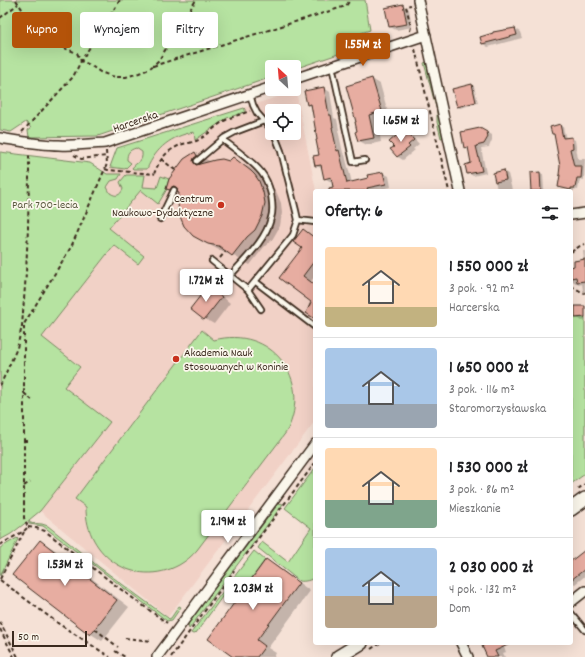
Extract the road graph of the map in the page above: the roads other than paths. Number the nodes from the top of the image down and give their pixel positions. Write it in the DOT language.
graph roads {
  1 [pos="418,0"];
  2 [pos="426,35"];
  3 [pos="332,66"];
  4 [pos="301,77"];
  5 [pos="265,89"];
  6 [pos="250,94"];
  7 [pos="264,121"];
  8 [pos="0,138"];
  9 [pos="223,140"];
  10 [pos="277,140"];
  11 [pos="365,160"];
  12 [pos="197,161"];
  13 [pos="460,189"];
  14 [pos="174,190"];
  15 [pos="585,212"];
  16 [pos="573,215"];
  17 [pos="160,219"];
  18 [pos="298,220"];
  19 [pos="313,222"];
  20 [pos="212,261"];
  21 [pos="230,276"];
  22 [pos="256,282"];
  23 [pos="248,290"];
  24 [pos="262,309"];
  25 [pos="313,325"];
  26 [pos="313,447"];
  27 [pos="585,499"];
  28 [pos="573,508"];
  29 [pos="585,591"];
  30 [pos="573,600"];
  31 [pos="573,615"];
  32 [pos="585,630"];
  33 [pos="358,645"];
  34 [pos="462,645"];
  35 [pos="157,657"];
  36 [pos="338,657"];
  37 [pos="468,657"];
  1 -- 2 [label="street"];
  2 -- 3 [label="street"];
  2 -- 13 [label="street"];
  3 -- 4 [label="street"];
  3 -- 11 [label="lane"];
  5 -- 6 [label="street, Harcerska"];
  6 -- 7 [label="lane"];
  6 -- 8 [label="street, Harcerska"];
  7 -- 9 [label="lane"];
  9 -- 12 [label="lane"];
  9 -- 21 [label="lane"];
  10 -- 18 [label="lane"];
  14 -- 17 [label="lane"];
  15 -- 16 [label="street"];
  18 -- 19 [label="lane"];
  18 -- 22 [label="lane"];
  20 -- 21 [label="lane"];
  21 -- 23 [label="lane"];
  22 -- 23 [label="lane"];
  22 -- 25 [label="lane"];
  23 -- 24 [label="lane"];
  26 -- 35 [label="street"];
  27 -- 28 [label="main road"];
  29 -- 30 [label="street"];
  31 -- 32 [label="lane"];
  33 -- 36 [label="main road"];
  34 -- 37 [label="street"];
}
